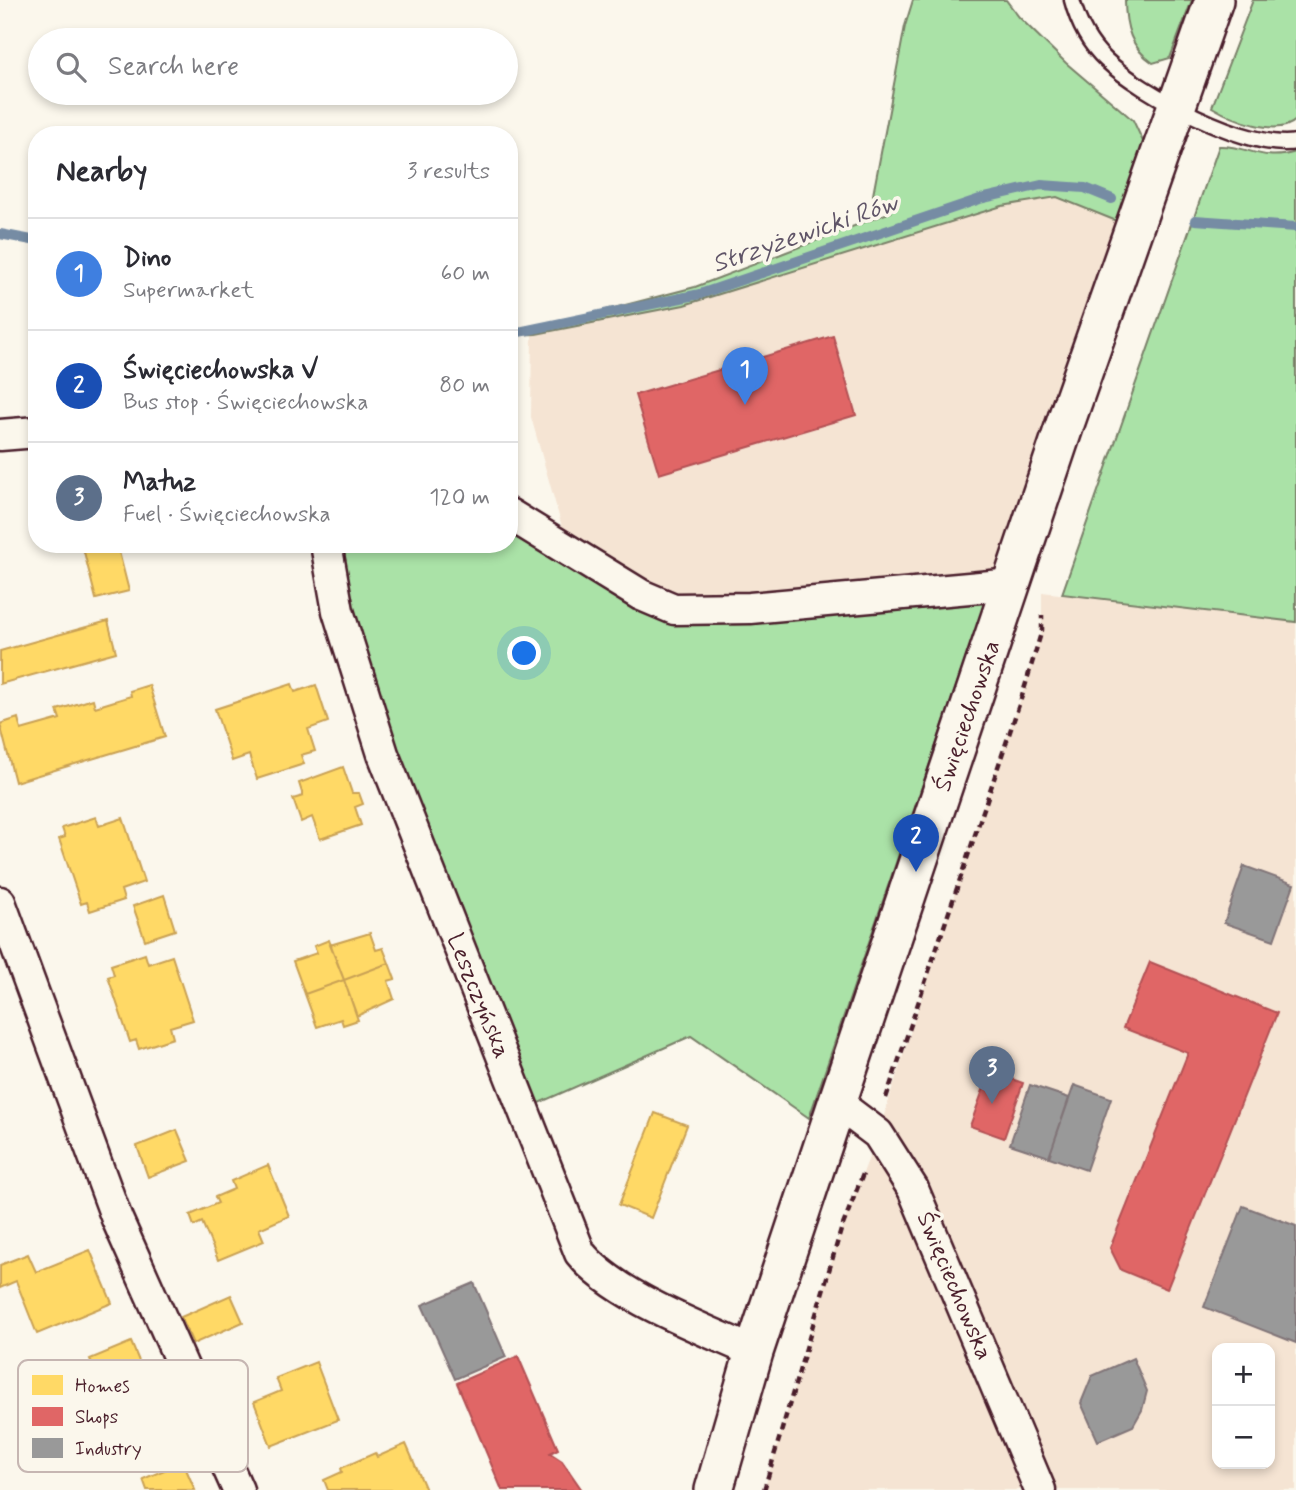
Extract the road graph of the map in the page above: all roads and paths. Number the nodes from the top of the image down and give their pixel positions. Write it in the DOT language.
graph roads {
  1 [pos="1072,0"];
  2 [pos="1214,0"];
  3 [pos="1176,109"];
  4 [pos="1296,142"];
  5 [pos="28,433"];
  6 [pos="0,435"];
  7 [pos="518,519"];
  8 [pos="328,553"];
  9 [pos="1013,584"];
  10 [pos="1042,605"];
  11 [pos="0,902"];
  12 [pos="837,1103"];
  13 [pos="878,1134"];
  14 [pos="754,1352"];
  15 [pos="180,1360"];
  16 [pos="230,1472"];
  17 [pos="238,1490"];
  18 [pos="714,1490"];
  19 [pos="764,1490"];
  20 [pos="1040,1490"];
  1 -- 3 [label="lane"];
  2 -- 3 [label="street, Święciechowska"];
  3 -- 4 [label="lane"];
  3 -- 9 [label="street, Święciechowska"];
  5 -- 6 [label="street"];
  7 -- 9 [label="street"];
  8 -- 14 [label="street, Leszczyńska"];
  9 -- 12 [label="street, Święciechowska"];
  10 -- 13 [label="path"];
  11 -- 15 [label="street"];
  12 -- 13 [label="street, Święciechowska"];
  12 -- 14 [label="street"];
  13 -- 19 [label="path"];
  13 -- 20 [label="street, Święciechowska"];
  14 -- 18 [label="street"];
  16 -- 17 [label="street"];
}
